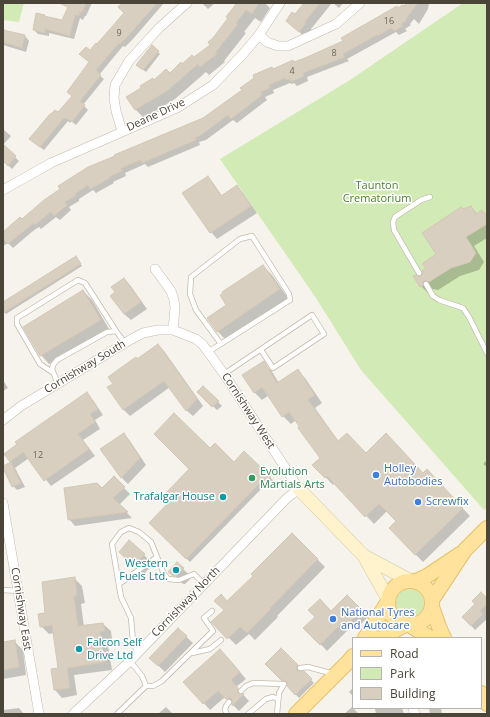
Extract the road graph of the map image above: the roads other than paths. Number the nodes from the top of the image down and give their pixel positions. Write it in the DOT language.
graph roads {
  1 [pos="187,3"];
  2 [pos="280,3"];
  3 [pos="360,3"];
  4 [pos="259,36"];
  5 [pos="122,131"];
  6 [pos="4,188"];
  7 [pos="430,197"];
  8 [pos="155,269"];
  9 [pos="419,273"];
  10 [pos="426,284"];
  11 [pos="173,330"];
  12 [pos="116,331"];
  13 [pos="125,343"];
  14 [pos="222,344"];
  15 [pos="261,350"];
  16 [pos="208,352"];
  17 [pos="487,353"];
  18 [pos="52,372"];
  19 [pos="224,374"];
  20 [pos="58,384"];
  21 [pos="3,420"];
  22 [pos="299,489"];
  23 [pos="3,503"];
  24 [pos="487,528"];
  25 [pos="465,550"];
  26 [pos="364,556"];
  27 [pos="157,557"];
  28 [pos="412,581"];
  29 [pos="119,584"];
  30 [pos="204,584"];
  31 [pos="3,590"];
  32 [pos="18,591"];
  33 [pos="387,601"];
  34 [pos="432,604"];
  35 [pos="212,610"];
  36 [pos="407,625"];
  37 [pos="366,637"];
  38 [pos="383,637"];
  39 [pos="429,637"];
  40 [pos="444,637"];
  41 [pos="221,640"];
  42 [pos="137,652"];
  43 [pos="190,653"];
  44 [pos="352,658"];
  45 [pos="130,661"];
  46 [pos="300,668"];
  47 [pos="336,674"];
  48 [pos="146,686"];
  49 [pos="241,691"];
  50 [pos="482,695"];
  51 [pos="278,698"];
  52 [pos="229,702"];
  53 [pos="487,704"];
  54 [pos="39,714"];
  55 [pos="73,714"];
  56 [pos="117,714"];
  57 [pos="227,714"];
  58 [pos="248,714"];
  59 [pos="277,714"];
  60 [pos="296,714"];
  1 -- 5 [label="street"];
  2 -- 4 [label="street, Deane Drive"];
  3 -- 4 [label="street"];
  4 -- 5 [label="street, Deane Drive"];
  5 -- 6 [label="street, Deane Drive"];
  7 -- 9 [label="lane"];
  8 -- 11 [label="street"];
  10 -- 17 [label="lane"];
  11 -- 13 [label="street, Cornishway South"];
  11 -- 16 [label="street, Cornishway West"];
  12 -- 13 [label="lane"];
  12 -- 18 [label="lane"];
  12 -- 18 [label="lane"];
  13 -- 20 [label="street, Cornishway South"];
  14 -- 14 [label="lane"];
  14 -- 16 [label="lane"];
  15 -- 15 [label="lane"];
  15 -- 19 [label="lane"];
  16 -- 19 [label="street, Cornishway West"];
  18 -- 20 [label="lane"];
  19 -- 22 [label="street, Cornishway West"];
  20 -- 21 [label="street, Cornishway South"];
  22 -- 26 [label="street, Cornishway West"];
  22 -- 30 [label="street, Cornishway North"];
  23 -- 32 [label="street, Cornishway East"];
  24 -- 25 [label="main road"];
  25 -- 28 [label="main road"];
  25 -- 34 [label="main road"];
  26 -- 28 [label="street, Cornishway West"];
  26 -- 33 [label="street, Cornishway West"];
  27 -- 29 [label="lane"];
  27 -- 29 [label="lane"];
  27 -- 30 [label="lane"];
  28 -- 33 [label="main road"];
  28 -- 34 [label="main road"];
  29 -- 42 [label="lane"];
  30 -- 42 [label="street, Cornishway North"];
  31 -- 32 [label="lane"];
  32 -- 54 [label="street, Cornishway East"];
  33 -- 36 [label="main road"];
  33 -- 37 [label="main road"];
  34 -- 36 [label="main road"];
  34 -- 40 [label="main road"];
  35 -- 43 [label="lane"];
  36 -- 38 [label="main road"];
  36 -- 39 [label="main road"];
  41 -- 43 [label="lane"];
  42 -- 45 [label="street, Cornishway North"];
  43 -- 48 [label="lane"];
  44 -- 47 [label="main road"];
  45 -- 48 [label="lane"];
  45 -- 55 [label="street, Cornishway North"];
  46 -- 47 [label="lane"];
  47 -- 60 [label="main road"];
  48 -- 56 [label="lane"];
  49 -- 51 [label="lane"];
  50 -- 53 [label="main road"];
  51 -- 58 [label="lane"];
  51 -- 59 [label="lane"];
  52 -- 57 [label="lane"];
}
